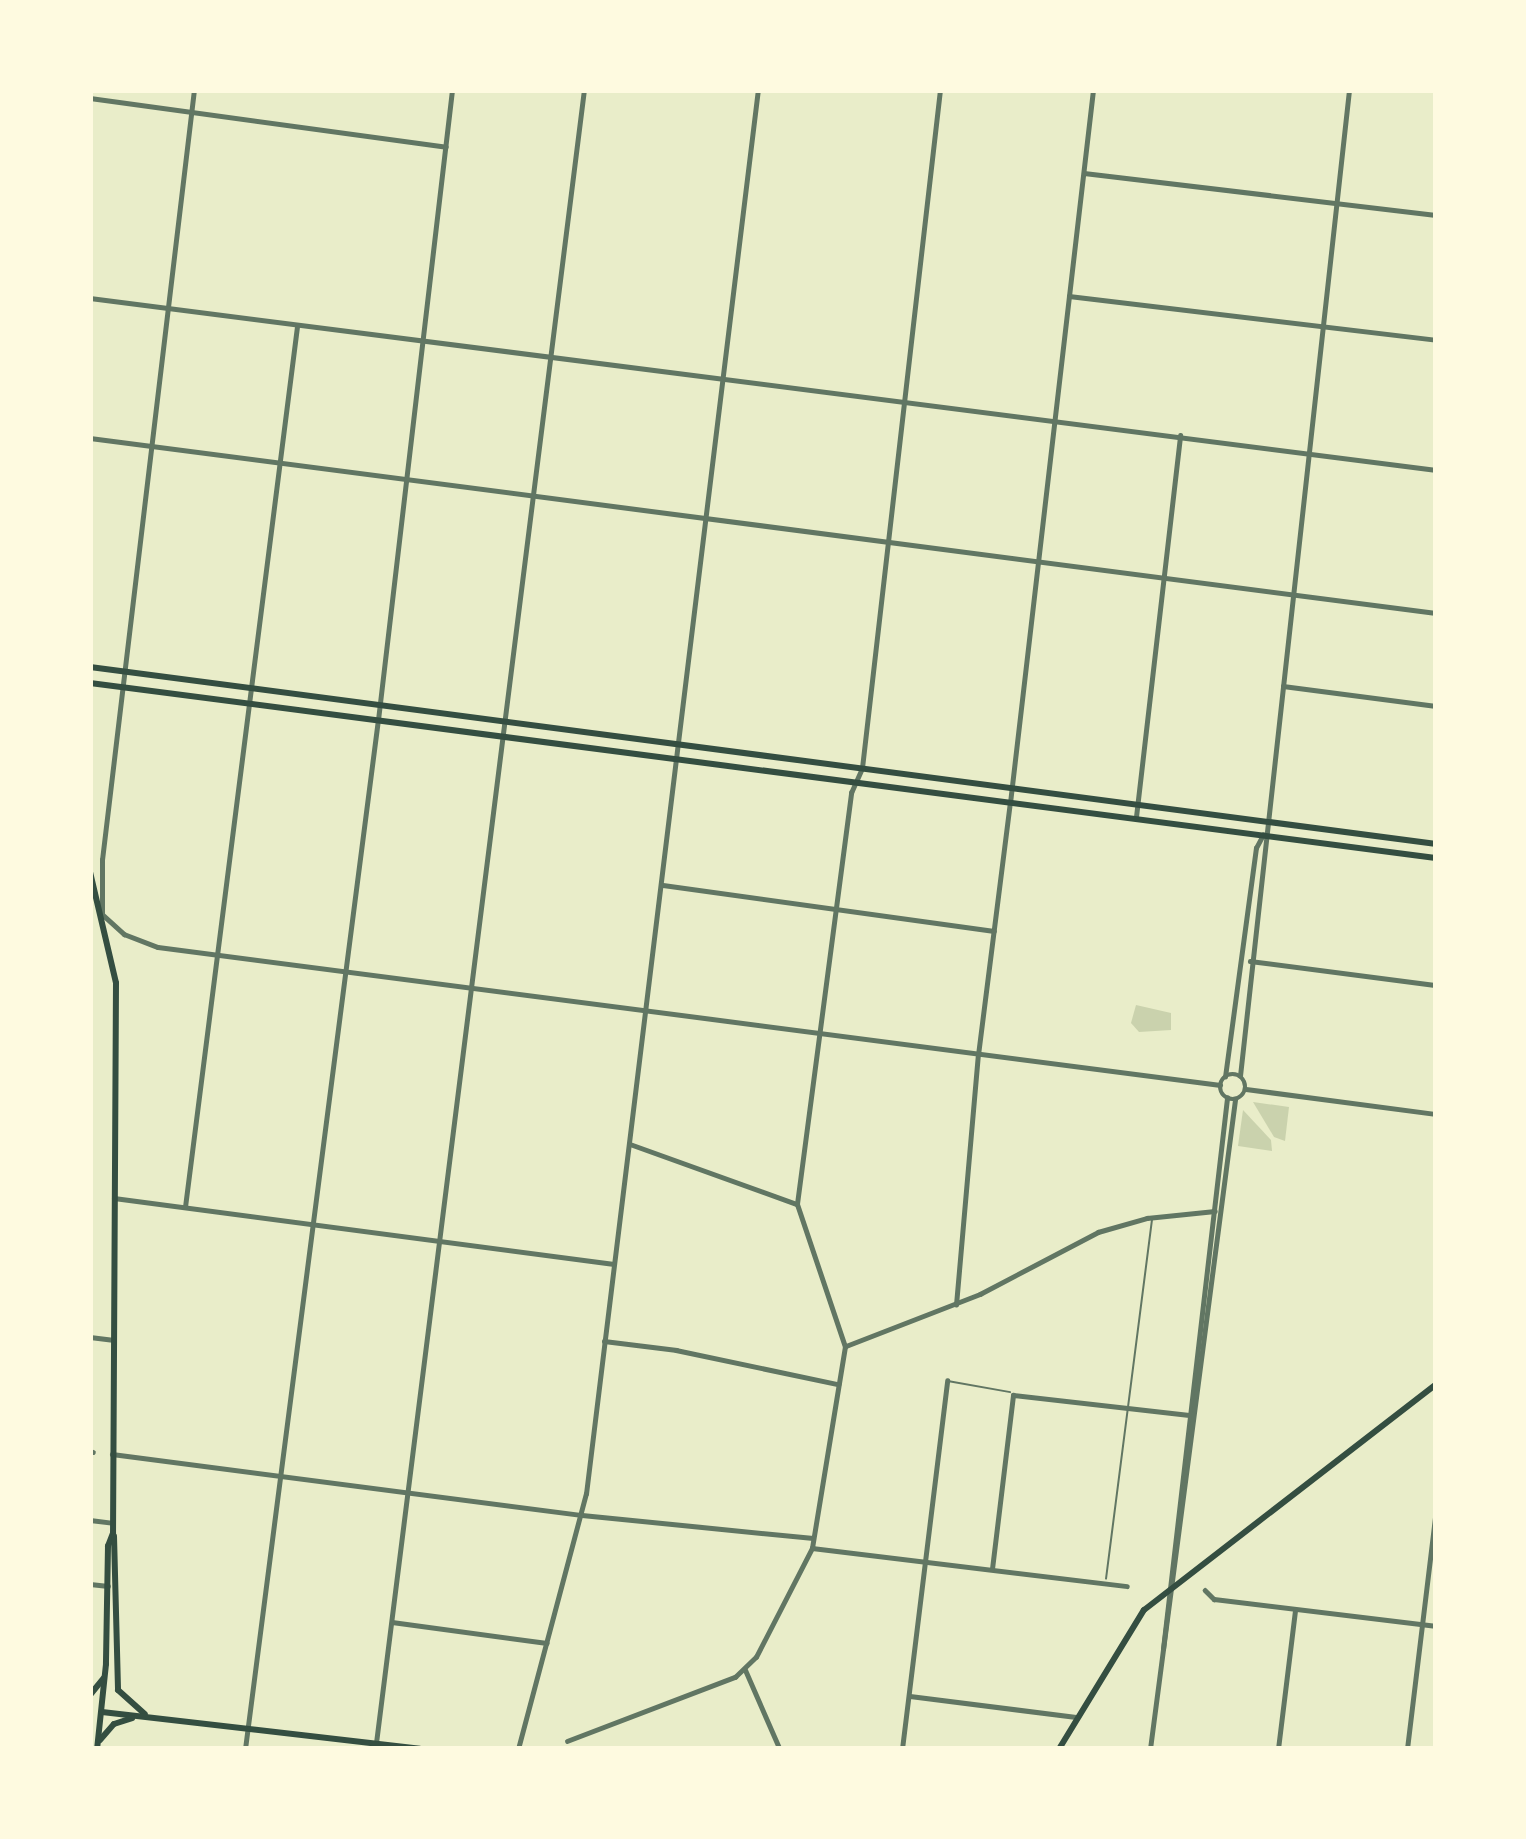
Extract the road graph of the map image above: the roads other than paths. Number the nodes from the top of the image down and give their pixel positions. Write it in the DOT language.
graph roads {
  1 [pos="194,90"];
  2 [pos="452,90"];
  3 [pos="584,90"];
  4 [pos="758,90"];
  5 [pos="940,90"];
  6 [pos="1093,90"];
  7 [pos="1349,90"];
  8 [pos="90,98"];
  9 [pos="191,113"];
  10 [pos="446,146"];
  11 [pos="1084,173"];
  12 [pos="1336,202"];
  13 [pos="1436,215"];
  14 [pos="1069,296"];
  15 [pos="90,298"];
  16 [pos="169,309"];
  17 [pos="297,325"];
  18 [pos="1324,326"];
  19 [pos="1436,340"];
  20 [pos="423,342"];
  21 [pos="552,358"];
  22 [pos="725,381"];
  23 [pos="903,404"];
  24 [pos="1054,424"];
  25 [pos="1180,436"];
  26 [pos="90,438"];
  27 [pos="152,446"];
  28 [pos="1308,454"];
  29 [pos="279,463"];
  30 [pos="1436,470"];
  31 [pos="406,480"];
  32 [pos="535,497"];
  33 [pos="708,520"];
  34 [pos="887,543"];
  35 [pos="1038,563"];
  36 [pos="1164,578"];
  37 [pos="1293,594"];
  38 [pos="1436,613"];
  39 [pos="90,668"];
  40 [pos="125,672"];
  41 [pos="90,682"];
  42 [pos="1283,686"];
  43 [pos="124,687"];
  44 [pos="253,689"];
  45 [pos="251,704"];
  46 [pos="380,706"];
  47 [pos="1436,706"];
  48 [pos="378,720"];
  49 [pos="508,722"];
  50 [pos="506,735"];
  51 [pos="681,746"];
  52 [pos="680,757"];
  53 [pos="862,768"];
  54 [pos="857,781"];
  55 [pos="1012,790"];
  56 [pos="1010,803"];
  57 [pos="1137,805"];
  58 [pos="1203,813"];
  59 [pos="1136,819"];
  60 [pos="1265,822"];
  61 [pos="1201,827"];
  62 [pos="1263,835"];
  63 [pos="1436,844"];
  64 [pos="1436,858"];
  65 [pos="90,872"];
  66 [pos="663,885"];
  67 [pos="834,907"];
  68 [pos="90,912"];
  69 [pos="102,914"];
  70 [pos="994,931"];
  71 [pos="218,955"];
  72 [pos="1250,961"];
  73 [pos="346,974"];
  74 [pos="1436,985"];
  75 [pos="472,989"];
  76 [pos="647,1011"];
  77 [pos="818,1035"];
  78 [pos="978,1055"];
  79 [pos="1240,1076"];
  80 [pos="1225,1077"];
  81 [pos="1220,1085"];
  82 [pos="1246,1089"];
  83 [pos="1231,1099"];
  84 [pos="1436,1114"];
  85 [pos="630,1144"];
  86 [pos="114,1198"];
  87 [pos="797,1204"];
  88 [pos="185,1208"];
  89 [pos="1217,1211"];
  90 [pos="1152,1218"];
  91 [pos="313,1224"];
  92 [pos="440,1241"];
  93 [pos="614,1264"];
  94 [pos="956,1305"];
  95 [pos="90,1337"];
  96 [pos="114,1340"];
  97 [pos="604,1340"];
  98 [pos="845,1346"];
  99 [pos="947,1381"];
  100 [pos="838,1384"];
  101 [pos="1436,1384"];
  102 [pos="1013,1394"];
  103 [pos="1128,1408"];
  104 [pos="1192,1416"];
  105 [pos="112,1454"];
  106 [pos="282,1474"];
  107 [pos="408,1491"];
  108 [pos="1436,1511"];
  109 [pos="582,1515"];
  110 [pos="90,1520"];
  111 [pos="113,1523"];
  112 [pos="113,1533"];
  113 [pos="813,1538"];
  114 [pos="812,1548"];
  115 [pos="926,1561"];
  116 [pos="992,1569"];
  117 [pos="1105,1583"];
  118 [pos="90,1584"];
  119 [pos="1172,1585"];
  120 [pos="107,1586"];
  121 [pos="1127,1586"];
  122 [pos="118,1587"];
  123 [pos="1205,1590"];
  124 [pos="1295,1610"];
  125 [pos="391,1622"];
  126 [pos="1422,1624"];
  127 [pos="1436,1626"];
  128 [pos="547,1643"];
  129 [pos="746,1669"];
  130 [pos="106,1675"];
  131 [pos="90,1695"];
  132 [pos="909,1696"];
  133 [pos="90,1710"];
  134 [pos="102,1712"];
  135 [pos="147,1716"];
  136 [pos="1076,1717"];
  137 [pos="249,1729"];
  138 [pos="567,1741"];
  139 [pos="376,1743"];
  140 [pos="97,1747"];
  141 [pos="245,1749"];
  142 [pos="420,1749"];
  143 [pos="518,1749"];
  144 [pos="780,1749"];
  145 [pos="902,1749"];
  146 [pos="1059,1749"];
  147 [pos="1150,1749"];
  148 [pos="1278,1749"];
  149 [pos="1408,1749"];
  1 -- 9 [label="street"];
  2 -- 10 [label="street"];
  3 -- 21 [label="street"];
  4 -- 22 [label="street"];
  5 -- 23 [label="street"];
  6 -- 11 [label="street"];
  7 -- 12 [label="street"];
  8 -- 9 [label="street"];
  9 -- 10 [label="street"];
  9 -- 16 [label="street"];
  10 -- 20 [label="street"];
  11 -- 12 [label="street"];
  11 -- 14 [label="street"];
  12 -- 13 [label="street"];
  12 -- 18 [label="street"];
  14 -- 18 [label="street"];
  14 -- 24 [label="street"];
  15 -- 16 [label="street"];
  16 -- 17 [label="street"];
  16 -- 27 [label="street"];
  17 -- 20 [label="street"];
  17 -- 29 [label="street"];
  18 -- 19 [label="street"];
  18 -- 28 [label="street"];
  20 -- 21 [label="street"];
  20 -- 31 [label="street"];
  21 -- 22 [label="street"];
  21 -- 32 [label="street"];
  22 -- 23 [label="street"];
  22 -- 33 [label="street"];
  23 -- 24 [label="street"];
  23 -- 34 [label="street"];
  24 -- 25 [label="street"];
  24 -- 35 [label="street"];
  25 -- 28 [label="street"];
  25 -- 36 [label="street"];
  26 -- 27 [label="street"];
  27 -- 29 [label="street"];
  27 -- 40 [label="street"];
  28 -- 30 [label="street"];
  28 -- 37 [label="street"];
  29 -- 31 [label="street"];
  29 -- 44 [label="street"];
  31 -- 32 [label="street"];
  31 -- 46 [label="street"];
  32 -- 33 [label="street"];
  32 -- 49 [label="street"];
  33 -- 34 [label="street"];
  33 -- 51 [label="street"];
  34 -- 35 [label="street"];
  34 -- 53 [label="street"];
  35 -- 36 [label="street"];
  35 -- 55 [label="street"];
  36 -- 37 [label="street"];
  36 -- 57 [label="street"];
  37 -- 38 [label="street"];
  37 -- 42 [label="street"];
  39 -- 40 [label="main road"];
  40 -- 43 [label="street"];
  40 -- 44 [label="main road"];
  41 -- 43 [label="main road"];
  42 -- 47 [label="street"];
  42 -- 60 [label="street"];
  43 -- 45 [label="main road"];
  43 -- 69 [label="street"];
  44 -- 45 [label="street"];
  44 -- 46 [label="main road"];
  45 -- 48 [label="main road"];
  45 -- 71 [label="street"];
  46 -- 48 [label="street"];
  46 -- 49 [label="main road"];
  48 -- 50 [label="main road"];
  48 -- 73 [label="street"];
  49 -- 50 [label="street"];
  49 -- 51 [label="main road"];
  50 -- 52 [label="main road"];
  50 -- 75 [label="street"];
  51 -- 52 [label="street"];
  51 -- 53 [label="main road"];
  52 -- 54 [label="main road"];
  52 -- 66 [label="street"];
  53 -- 54 [label="street"];
  53 -- 55 [label="main road"];
  54 -- 56 [label="main road"];
  54 -- 67 [label="street"];
  55 -- 56 [label="street"];
  55 -- 57 [label="main road"];
  56 -- 59 [label="main road"];
  56 -- 70 [label="street"];
  57 -- 58 [label="main road"];
  57 -- 59 [label="street"];
  58 -- 60 [label="main road"];
  58 -- 61 [label="main road"];
  59 -- 61 [label="main road"];
  60 -- 62 [label="street"];
  60 -- 63 [label="main road"];
  61 -- 62 [label="main road"];
  62 -- 64 [label="main road"];
  62 -- 72 [label="street"];
  62 -- 80 [label="street"];
  65 -- 69 [label="main road"];
  66 -- 67 [label="street"];
  66 -- 76 [label="street"];
  67 -- 70 [label="street"];
  67 -- 77 [label="street"];
  68 -- 69 [label="street"];
  69 -- 71 [label="street"];
  69 -- 86 [label="main road"];
  70 -- 78 [label="street"];
  71 -- 73 [label="street"];
  71 -- 88 [label="street"];
  72 -- 74 [label="street"];
  72 -- 79 [label="street"];
  73 -- 75 [label="street"];
  73 -- 91 [label="street"];
  75 -- 76 [label="street"];
  75 -- 92 [label="street"];
  76 -- 77 [label="street"];
  76 -- 85 [label="street"];
  77 -- 78 [label="street"];
  77 -- 87 [label="street"];
  78 -- 81 [label="street"];
  78 -- 94 [label="street"];
  79 -- 80 [label="street"];
  79 -- 82 [label="street"];
  80 -- 81 [label="street"];
  81 -- 83 [label="street"];
  82 -- 83 [label="street"];
  82 -- 84 [label="street"];
  83 -- 89 [label="street"];
  85 -- 87 [label="street"];
  85 -- 93 [label="street"];
  86 -- 88 [label="street"];
  86 -- 96 [label="main road"];
  87 -- 98 [label="street"];
  88 -- 91 [label="street"];
  89 -- 90 [label="street"];
  89 -- 104 [label="street"];
  90 -- 94 [label="street"];
  90 -- 103 [label="lane"];
  91 -- 92 [label="street"];
  91 -- 106 [label="street"];
  92 -- 93 [label="street"];
  92 -- 107 [label="street"];
  93 -- 97 [label="street"];
  94 -- 98 [label="street"];
  95 -- 96 [label="street"];
  96 -- 105 [label="main road"];
  97 -- 100 [label="street"];
  97 -- 109 [label="street"];
  98 -- 100 [label="street"];
  99 -- 102 [label="lane"];
  99 -- 115 [label="street"];
  100 -- 113 [label="street"];
  101 -- 119 [label="main road"];
  102 -- 103 [label="street"];
  102 -- 116 [label="street"];
  103 -- 104 [label="street"];
  103 -- 117 [label="lane"];
  104 -- 119 [label="street"];
  105 -- 106 [label="street"];
  105 -- 111 [label="main road"];
  106 -- 107 [label="street"];
  106 -- 137 [label="street"];
  107 -- 109 [label="street"];
  107 -- 125 [label="street"];
  108 -- 126 [label="street"];
  109 -- 113 [label="street"];
  109 -- 128 [label="street"];
  110 -- 111 [label="street"];
  111 -- 112 [label="main road"];
  112 -- 120 [label="main road"];
  112 -- 122 [label="main road"];
  113 -- 114 [label="street"];
  114 -- 115 [label="street"];
  114 -- 129 [label="street"];
  115 -- 116 [label="street"];
  115 -- 132 [label="street"];
  116 -- 117 [label="street"];
  117 -- 121 [label="street"];
  118 -- 120 [label="street"];
  119 -- 136 [label="main road"];
  119 -- 147 [label="street"];
  120 -- 122 [label="street"];
  120 -- 130 [label="main road"];
  122 -- 135 [label="main road"];
  123 -- 124 [label="street"];
  124 -- 126 [label="street"];
  124 -- 148 [label="street"];
  125 -- 128 [label="street"];
  125 -- 139 [label="street"];
  126 -- 127 [label="street"];
  126 -- 149 [label="street"];
  128 -- 143 [label="street"];
  129 -- 138 [label="street"];
  129 -- 144 [label="street"];
  130 -- 131 [label="main road"];
  130 -- 134 [label="main road"];
  132 -- 136 [label="street"];
  132 -- 145 [label="street"];
  133 -- 134 [label="street"];
  134 -- 135 [label="main road"];
  134 -- 140 [label="main road"];
  135 -- 137 [label="main road"];
  135 -- 140 [label="main road"];
  136 -- 146 [label="main road"];
  137 -- 139 [label="main road"];
  137 -- 141 [label="street"];
  139 -- 142 [label="main road"];
}
